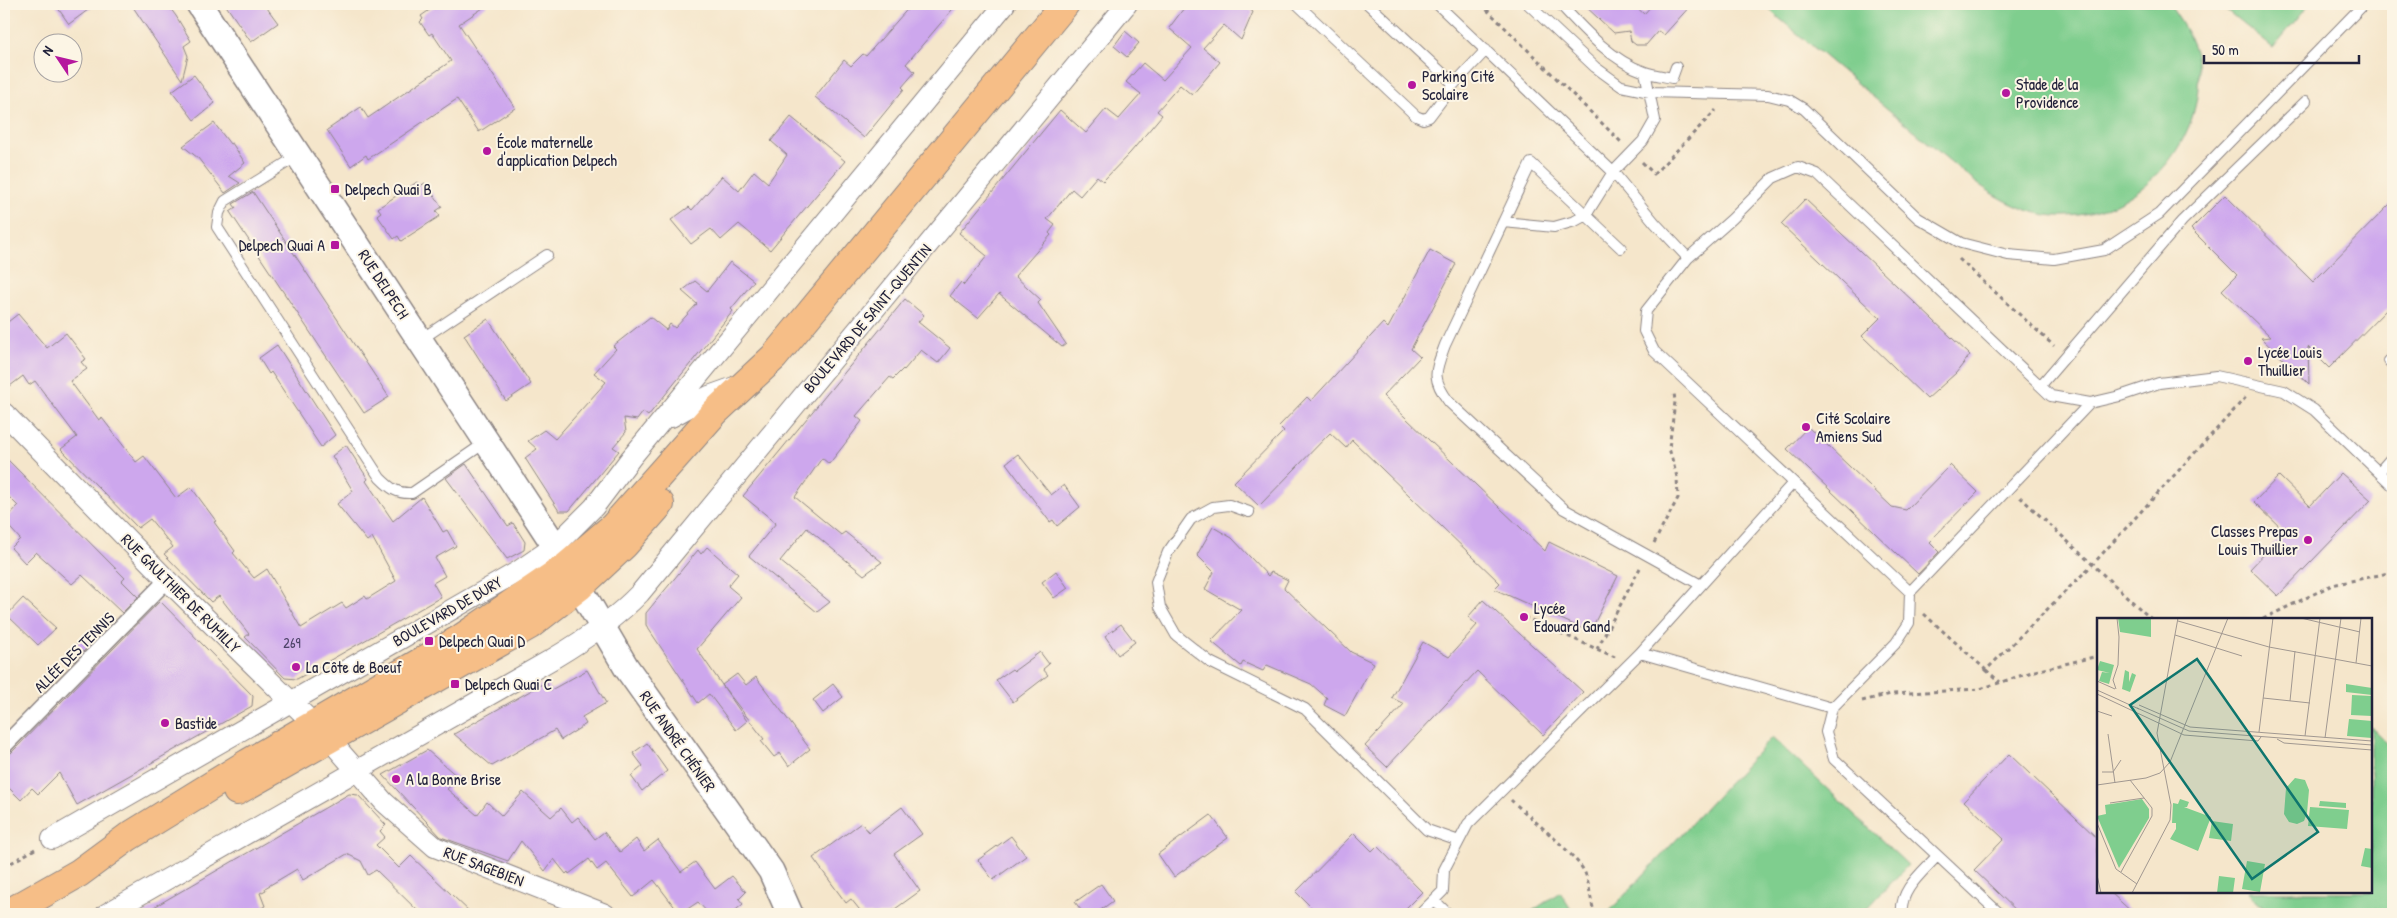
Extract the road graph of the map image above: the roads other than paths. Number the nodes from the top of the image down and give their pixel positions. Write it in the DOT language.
graph roads {
  1 [pos="199,4"];
  2 [pos="1005,4"];
  3 [pos="1065,4"];
  4 [pos="1127,4"];
  5 [pos="1297,4"];
  6 [pos="1368,4"];
  7 [pos="1437,4"];
  8 [pos="1528,4"];
  9 [pos="1560,4"];
  10 [pos="2364,4"];
  11 [pos="1486,50"];
  12 [pos="1676,67"];
  13 [pos="1645,72"];
  14 [pos="1454,84"];
  15 [pos="1650,92"];
  16 [pos="2306,101"];
  17 [pos="299,155"];
  18 [pos="1613,172"];
  19 [pos="1586,214"];
  20 [pos="1503,222"];
  21 [pos="1621,248"];
  22 [pos="547,255"];
  23 [pos="1688,258"];
  24 [pos="420,340"];
  25 [pos="2393,356"];
  26 [pos="774,357"];
  27 [pos="2393,365"];
  28 [pos="748,381"];
  29 [pos="2041,386"];
  30 [pos="2090,402"];
  31 [pos="4,414"];
  32 [pos="659,424"];
  33 [pos="486,442"];
  34 [pos="2393,456"];
  35 [pos="2379,472"];
  36 [pos="1793,483"];
  37 [pos="2393,486"];
  38 [pos="1249,512"];
  39 [pos="567,567"];
  40 [pos="167,580"];
  41 [pos="1701,585"];
  42 [pos="1910,596"];
  43 [pos="602,628"];
  44 [pos="1640,653"];
  45 [pos="290,702"];
  46 [pos="1832,708"];
  47 [pos="321,732"];
  48 [pos="4,746"];
  49 [pos="359,772"];
  50 [pos="52,839"];
  51 [pos="1459,840"];
  52 [pos="1938,856"];
  53 [pos="1434,900"];
  54 [pos="8,914"];
  55 [pos="106,914"];
  56 [pos="604,914"];
  57 [pos="790,914"];
  58 [pos="1420,914"];
  59 [pos="1448,914"];
  60 [pos="1902,914"];
  61 [pos="2000,914"];
  1 -- 17 [label="street, RUE DELPECH"];
  2 -- 32 [label="street"];
  3 -- 26 [label="main road"];
  4 -- 43 [label="street, BOULEVARD DE SAINT-QUENTIN"];
  5 -- 14 [label="lane"];
  6 -- 14 [label="lane"];
  7 -- 11 [label="lane"];
  8 -- 15 [label="lane"];
  9 -- 13 [label="lane"];
  10 -- 15 [label="lane"];
  11 -- 14 [label="lane"];
  11 -- 18 [label="lane"];
  12 -- 13 [label="lane"];
  13 -- 15 [label="lane"];
  15 -- 18 [label="lane"];
  16 -- 29 [label="lane"];
  17 -- 24 [label="street, RUE DELPECH"];
  17 -- 33 [label="lane"];
  18 -- 19 [label="lane"];
  18 -- 23 [label="lane"];
  19 -- 20 [label="lane"];
  19 -- 20 [label="lane"];
  19 -- 21 [label="lane"];
  20 -- 41 [label="lane"];
  22 -- 24 [label="lane"];
  23 -- 29 [label="lane"];
  23 -- 36 [label="lane"];
  24 -- 33 [label="street, RUE DELPECH"];
  25 -- 27 [label="lane"];
  26 -- 28 [label="main road"];
  26 -- 39 [label="main road"];
  28 -- 32 [label="street"];
  28 -- 39 [label="main road"];
  29 -- 30 [label="lane"];
  30 -- 35 [label="lane"];
  30 -- 42 [label="lane"];
  31 -- 40 [label="street, RUE GAULTHIER DE RUMILLY"];
  32 -- 39 [label="street"];
  33 -- 39 [label="street, RUE DELPECH"];
  34 -- 35 [label="lane"];
  35 -- 37 [label="lane"];
  36 -- 41 [label="lane"];
  36 -- 42 [label="lane"];
  38 -- 51 [label="lane"];
  39 -- 43 [label="street, RUE ANDRÉ CHÉNIER"];
  39 -- 45 [label="street, BOULEVARD DE DURY"];
  39 -- 47 [label="main road, BOULEVARD DE DURY"];
  40 -- 45 [label="street, RUE GAULTHIER DE RUMILLY"];
  40 -- 48 [label="street, ALLÉE DES TENNIS"];
  41 -- 44 [label="lane"];
  42 -- 46 [label="lane"];
  43 -- 49 [label="street"];
  43 -- 57 [label="street, RUE ANDRÉ CHÉNIER"];
  44 -- 46 [label="lane"];
  44 -- 51 [label="lane"];
  45 -- 47 [label="street, RUE GAULTHIER DE RUMILLY"];
  45 -- 50 [label="street, BOULEVARD DE DURY"];
  46 -- 52 [label="lane"];
  47 -- 49 [label="street, RUE GAULTHIER DE RUMILLY"];
  47 -- 54 [label="main road, BOULEVARD DE DURY"];
  49 -- 55 [label="street"];
  49 -- 56 [label="street, RUE SAGEBIEN"];
  51 -- 53 [label="lane"];
  52 -- 60 [label="lane"];
  52 -- 61 [label="lane"];
  53 -- 58 [label="lane"];
  53 -- 59 [label="lane"];
}
